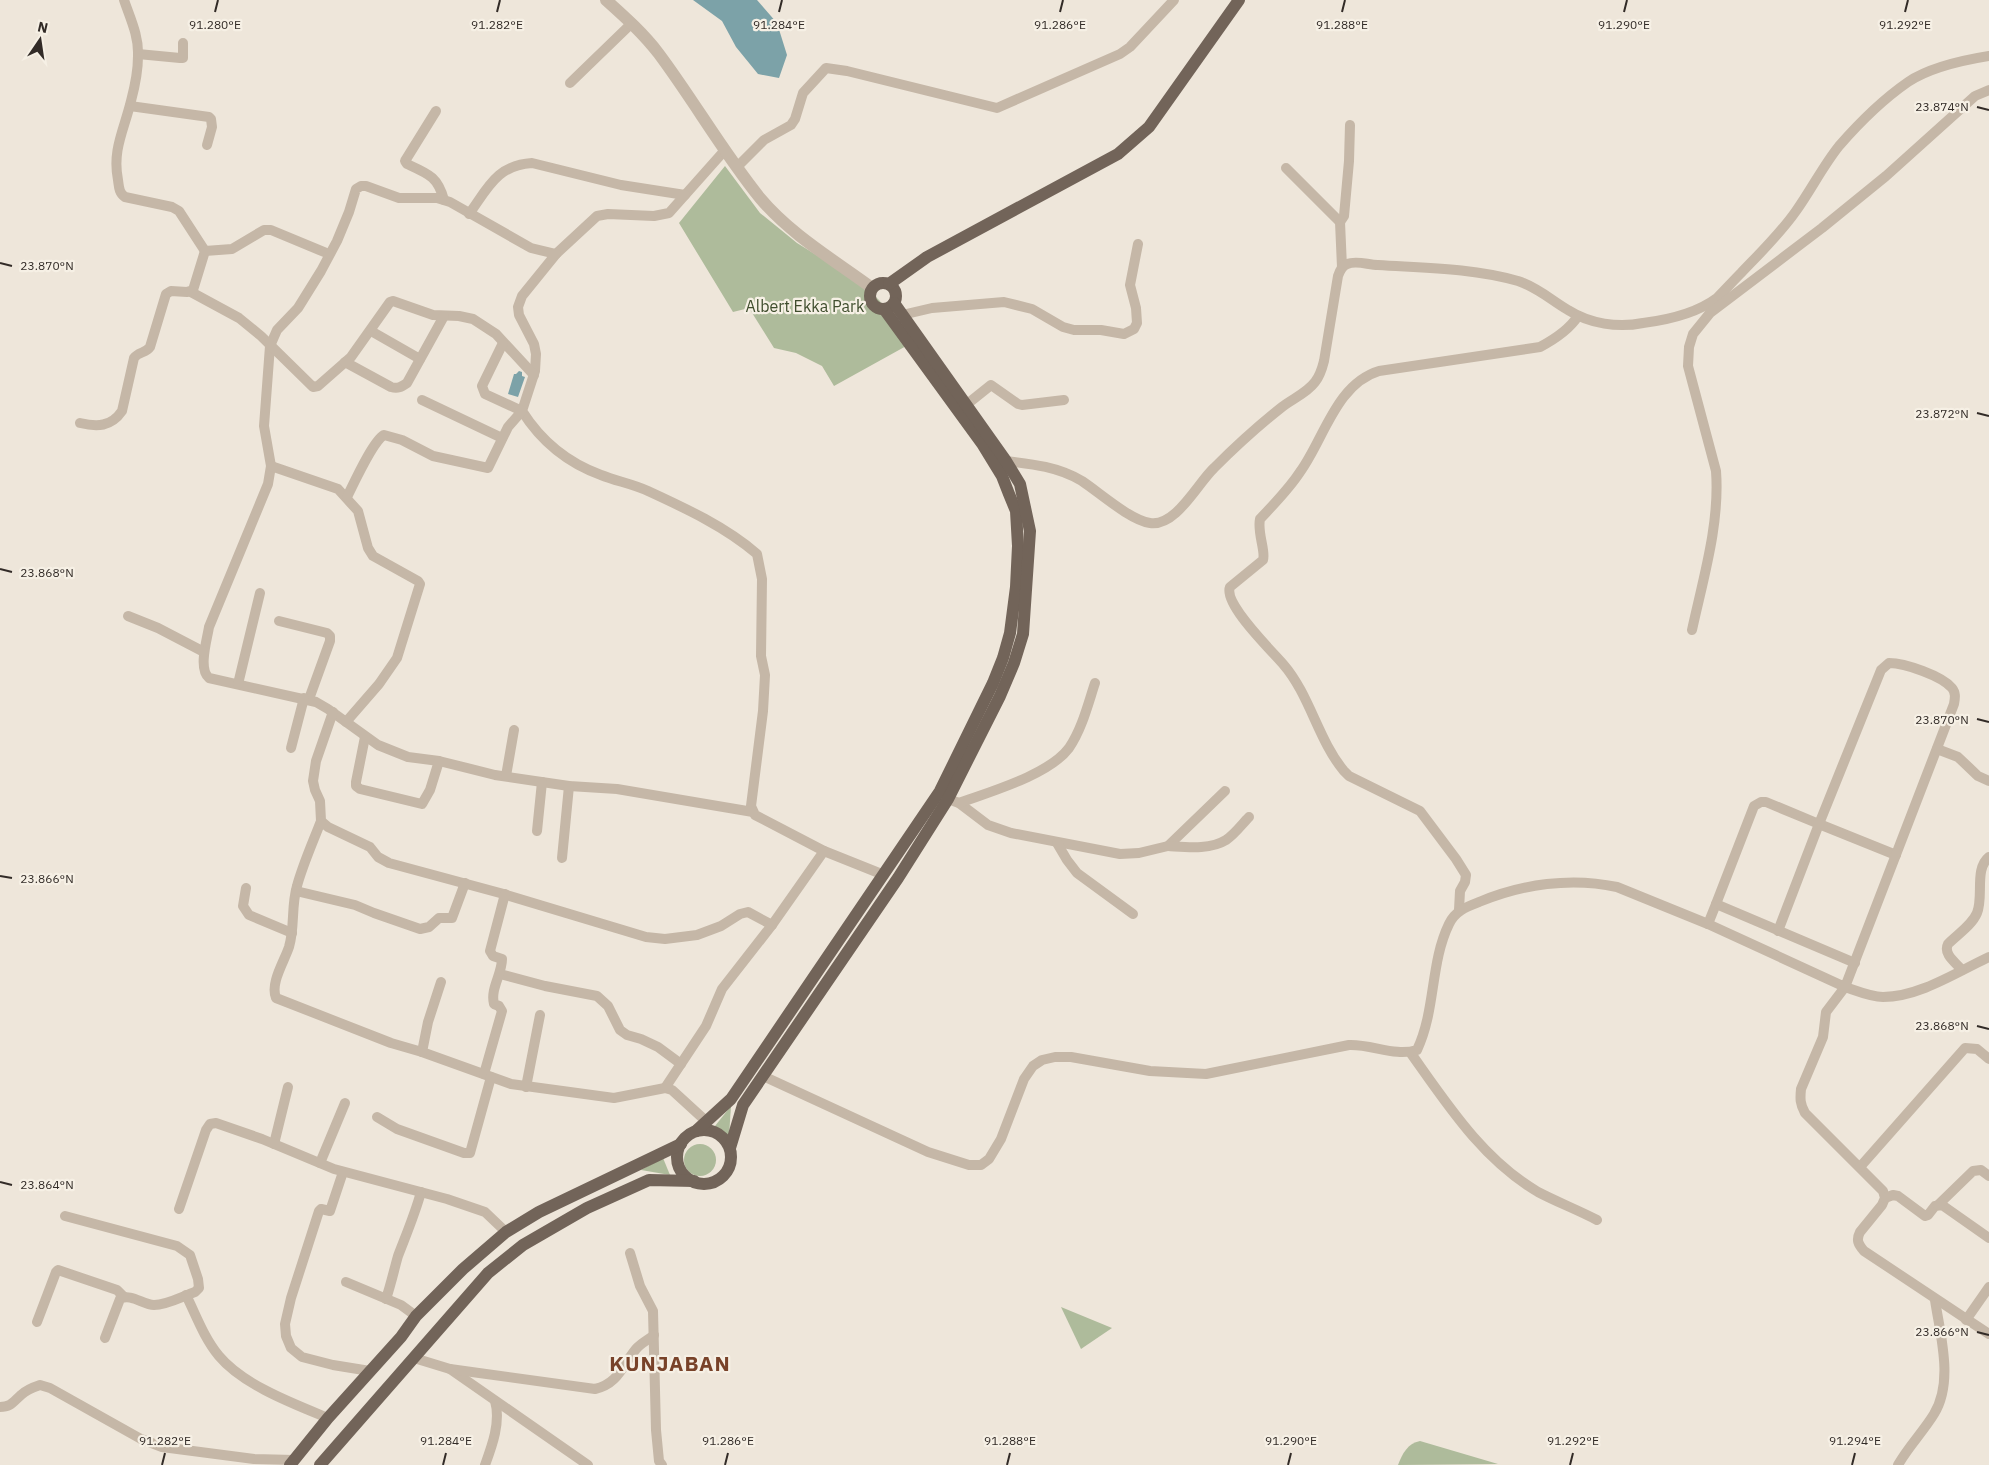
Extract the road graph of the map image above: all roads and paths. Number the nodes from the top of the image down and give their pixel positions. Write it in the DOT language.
graph roads {
  1 [pos="124,0"];
  2 [pos="606,0"];
  3 [pos="1174,0"];
  4 [pos="1238,0"];
  5 [pos="632,23"];
  6 [pos="183,43"];
  7 [pos="138,54"];
  8 [pos="1989,56"];
  9 [pos="570,83"];
  10 [pos="1989,90"];
  11 [pos="130,106"];
  12 [pos="436,111"];
  13 [pos="1350,125"];
  14 [pos="208,145"];
  15 [pos="725,150"];
  16 [pos="737,167"];
  17 [pos="1286,168"];
  18 [pos="686,195"];
  19 [pos="444,200"];
  20 [pos="469,214"];
  21 [pos="1340,222"];
  22 [pos="1138,244"];
  23 [pos="205,251"];
  24 [pos="329,254"];
  25 [pos="556,254"];
  26 [pos="1342,267"];
  27 [pos="889,284"];
  28 [pos="872,288"];
  29 [pos="191,292"];
  30 [pos="889,306"];
  31 [pos="902,315"];
  32 [pos="444,316"];
  33 [pos="1578,316"];
  34 [pos="370,331"];
  35 [pos="503,343"];
  36 [pos="270,346"];
  37 [pos="420,359"];
  38 [pos="345,362"];
  39 [pos="534,375"];
  40 [pos="422,400"];
  41 [pos="1064,400"];
  42 [pos="966,405"];
  43 [pos="522,411"];
  44 [pos="80,423"];
  45 [pos="502,438"];
  46 [pos="1006,461"];
  47 [pos="271,466"];
  48 [pos="347,497"];
  49 [pos="260,593"];
  50 [pos="128,616"];
  51 [pos="279,621"];
  52 [pos="1692,630"];
  53 [pos="204,652"];
  54 [pos="1095,683"];
  55 [pos="238,684"];
  56 [pos="307,699"];
  57 [pos="333,712"];
  58 [pos="346,722"];
  59 [pos="514,730"];
  60 [pos="365,737"];
  61 [pos="291,748"];
  62 [pos="1937,749"];
  63 [pos="439,761"];
  64 [pos="506,776"];
  65 [pos="1989,781"];
  66 [pos="542,782"];
  67 [pos="569,786"];
  68 [pos="1225,791"];
  69 [pos="953,801"];
  70 [pos="754,812"];
  71 [pos="1249,817"];
  72 [pos="321,821"];
  73 [pos="1819,824"];
  74 [pos="537,831"];
  75 [pos="1058,843"];
  76 [pos="1168,846"];
  77 [pos="824,851"];
  78 [pos="1896,855"];
  79 [pos="1989,857"];
  80 [pos="562,858"];
  81 [pos="884,875"];
  82 [pos="465,883"];
  83 [pos="246,888"];
  84 [pos="296,891"];
  85 [pos="505,894"];
  86 [pos="1716,904"];
  87 [pos="1459,910"];
  88 [pos="1133,914"];
  89 [pos="1708,924"];
  90 [pos="772,925"];
  91 [pos="1778,931"];
  92 [pos="292,933"];
  93 [pos="1989,957"];
  94 [pos="1855,963"];
  95 [pos="1962,970"];
  96 [pos="500,974"];
  97 [pos="441,982"];
  98 [pos="1845,987"];
  99 [pos="540,1015"];
  100 [pos="422,1052"];
  101 [pos="1410,1052"];
  102 [pos="1989,1059"];
  103 [pos="681,1064"];
  104 [pos="487,1076"];
  105 [pos="763,1076"];
  106 [pos="526,1087"];
  107 [pos="288,1088"];
  108 [pos="665,1088"];
  109 [pos="345,1103"];
  110 [pos="377,1117"];
  111 [pos="707,1122"];
  112 [pos="696,1131"];
  113 [pos="274,1144"];
  114 [pos="681,1144"];
  115 [pos="730,1148"];
  116 [pos="320,1163"];
  117 [pos="1860,1168"];
  118 [pos="343,1172"];
  119 [pos="1989,1176"];
  120 [pos="694,1181"];
  121 [pos="421,1192"];
  122 [pos="1885,1198"];
  123 [pos="1938,1205"];
  124 [pos="179,1210"];
  125 [pos="65,1216"];
  126 [pos="1597,1220"];
  127 [pos="506,1232"];
  128 [pos="1989,1238"];
  129 [pos="630,1253"];
  130 [pos="346,1282"];
  131 [pos="1989,1287"];
  132 [pos="186,1295"];
  133 [pos="124,1297"];
  134 [pos="386,1298"];
  135 [pos="1935,1300"];
  136 [pos="416,1316"];
  137 [pos="1966,1320"];
  138 [pos="37,1322"];
  139 [pos="1989,1334"];
  140 [pos="654,1336"];
  141 [pos="105,1338"];
  142 [pos="414,1358"];
  143 [pos="450,1369"];
  144 [pos="370,1371"];
  145 [pos="495,1401"];
  146 [pos="0,1407"];
  147 [pos="328,1418"];
  148 [pos="578,1461"];
  149 [pos="292,1462"];
  150 [pos="320,1465"];
  151 [pos="484,1465"];
  152 [pos="588,1465"];
  153 [pos="662,1465"];
  154 [pos="1898,1465"];
  1 -- 7 [label="street"];
  2 -- 5 [label="street"];
  3 -- 16 [label="street"];
  4 -- 27 [label="main road"];
  5 -- 9 [label="street"];
  5 -- 15 [label="street"];
  6 -- 7 [label="street"];
  7 -- 11 [label="street"];
  8 -- 33 [label="street"];
  10 -- 52 [label="street"];
  11 -- 14 [label="street"];
  11 -- 23 [label="street"];
  12 -- 19 [label="street"];
  13 -- 21 [label="street"];
  15 -- 16 [label="street"];
  15 -- 18 [label="street"];
  16 -- 28 [label="street"];
  17 -- 21 [label="street"];
  18 -- 20 [label="street"];
  18 -- 25 [label="street"];
  19 -- 20 [label="street"];
  19 -- 24 [label="street"];
  20 -- 25 [label="street"];
  21 -- 26 [label="street"];
  22 -- 31 [label="street"];
  23 -- 24 [label="street"];
  23 -- 29 [label="street"];
  24 -- 36 [label="street"];
  25 -- 39 [label="street"];
  26 -- 33 [label="street"];
  26 -- 46 [label="street"];
  27 -- 28 [label="main road"];
  27 -- 30 [label="main road"];
  28 -- 30 [label="main road"];
  29 -- 36 [label="street"];
  29 -- 44 [label="street"];
  30 -- 31 [label="main road"];
  30 -- 81 [label="main road"];
  31 -- 42 [label="main road"];
  32 -- 34 [label="street"];
  32 -- 35 [label="street"];
  32 -- 37 [label="street"];
  33 -- 87 [label="street"];
  34 -- 37 [label="street"];
  34 -- 38 [label="street"];
  35 -- 39 [label="street"];
  35 -- 43 [label="street"];
  36 -- 38 [label="street"];
  36 -- 47 [label="street"];
  37 -- 38 [label="street"];
  39 -- 43 [label="street"];
  40 -- 45 [label="street"];
  41 -- 42 [label="street"];
  42 -- 46 [label="main road"];
  43 -- 45 [label="street"];
  43 -- 70 [label="street"];
  45 -- 48 [label="street"];
  46 -- 69 [label="main road"];
  47 -- 48 [label="street"];
  47 -- 53 [label="street"];
  48 -- 58 [label="street"];
  49 -- 55 [label="street"];
  50 -- 53 [label="street"];
  51 -- 56 [label="street"];
  53 -- 55 [label="street"];
  54 -- 69 [label="street"];
  55 -- 56 [label="street"];
  56 -- 57 [label="street"];
  56 -- 61 [label="street"];
  57 -- 58 [label="street"];
  57 -- 72 [label="street"];
  58 -- 60 [label="street"];
  59 -- 64 [label="street"];
  60 -- 63 [label="street"];
  60 -- 63 [label="street"];
  62 -- 65 [label="street"];
  62 -- 73 [label="street"];
  62 -- 78 [label="street"];
  63 -- 64 [label="street"];
  64 -- 66 [label="street"];
  66 -- 67 [label="street"];
  66 -- 74 [label="street"];
  67 -- 70 [label="street"];
  67 -- 80 [label="street"];
  68 -- 76 [label="street"];
  69 -- 75 [label="street"];
  69 -- 105 [label="main road"];
  70 -- 77 [label="street"];
  71 -- 76 [label="street"];
  72 -- 82 [label="street"];
  72 -- 84 [label="street"];
  73 -- 78 [label="street"];
  73 -- 86 [label="street"];
  73 -- 91 [label="street"];
  75 -- 76 [label="street"];
  75 -- 88 [label="street"];
  77 -- 81 [label="street"];
  77 -- 90 [label="street"];
  78 -- 94 [label="street"];
  79 -- 95 [label="street"];
  81 -- 111 [label="main road"];
  82 -- 84 [label="street"];
  82 -- 85 [label="street"];
  83 -- 92 [label="street"];
  84 -- 92 [label="street"];
  85 -- 90 [label="street"];
  85 -- 96 [label="street"];
  86 -- 89 [label="street"];
  86 -- 91 [label="street"];
  87 -- 89 [label="street"];
  87 -- 101 [label="street"];
  89 -- 98 [label="street"];
  90 -- 103 [label="street"];
  91 -- 94 [label="street"];
  92 -- 100 [label="street"];
  93 -- 95 [label="street"];
  94 -- 98 [label="street"];
  95 -- 98 [label="street"];
  96 -- 103 [label="street"];
  96 -- 104 [label="street"];
  97 -- 100 [label="street"];
  98 -- 117 [label="street"];
  99 -- 106 [label="street"];
  100 -- 104 [label="street"];
  101 -- 105 [label="street"];
  101 -- 126 [label="street"];
  102 -- 117 [label="street"];
  103 -- 108 [label="street"];
  104 -- 106 [label="street"];
  104 -- 110 [label="street"];
  105 -- 115 [label="main road"];
  106 -- 108 [label="street"];
  107 -- 113 [label="street"];
  108 -- 111 [label="street"];
  109 -- 116 [label="street"];
  111 -- 112 [label="main road"];
  112 -- 114 [label="main road"];
  112 -- 115 [label="main road"];
  113 -- 116 [label="street"];
  113 -- 124 [label="street"];
  114 -- 120 [label="main road"];
  114 -- 127 [label="main road"];
  115 -- 120 [label="main road"];
  116 -- 118 [label="street"];
  117 -- 122 [label="street"];
  118 -- 121 [label="street"];
  118 -- 144 [label="street"];
  119 -- 123 [label="street"];
  120 -- 142 [label="main road"];
  121 -- 127 [label="street"];
  121 -- 134 [label="street"];
  122 -- 123 [label="street"];
  122 -- 135 [label="street"];
  123 -- 128 [label="street"];
  125 -- 132 [label="street"];
  127 -- 136 [label="main road"];
  129 -- 140 [label="street"];
  130 -- 134 [label="street"];
  131 -- 137 [label="street"];
  132 -- 133 [label="street"];
  132 -- 147 [label="street"];
  133 -- 138 [label="street"];
  133 -- 141 [label="street"];
  134 -- 136 [label="street"];
  135 -- 137 [label="street"];
  135 -- 154 [label="street"];
  136 -- 144 [label="main road"];
  137 -- 139 [label="street"];
  140 -- 143 [label="street"];
  140 -- 153 [label="street"];
  142 -- 143 [label="street"];
  142 -- 150 [label="main road"];
  143 -- 145 [label="street"];
  144 -- 147 [label="main road"];
  145 -- 148 [label="street"];
  145 -- 151 [label="street"];
  146 -- 149 [label="street"];
  147 -- 149 [label="main road"];
  148 -- 152 [label="street"];
}
